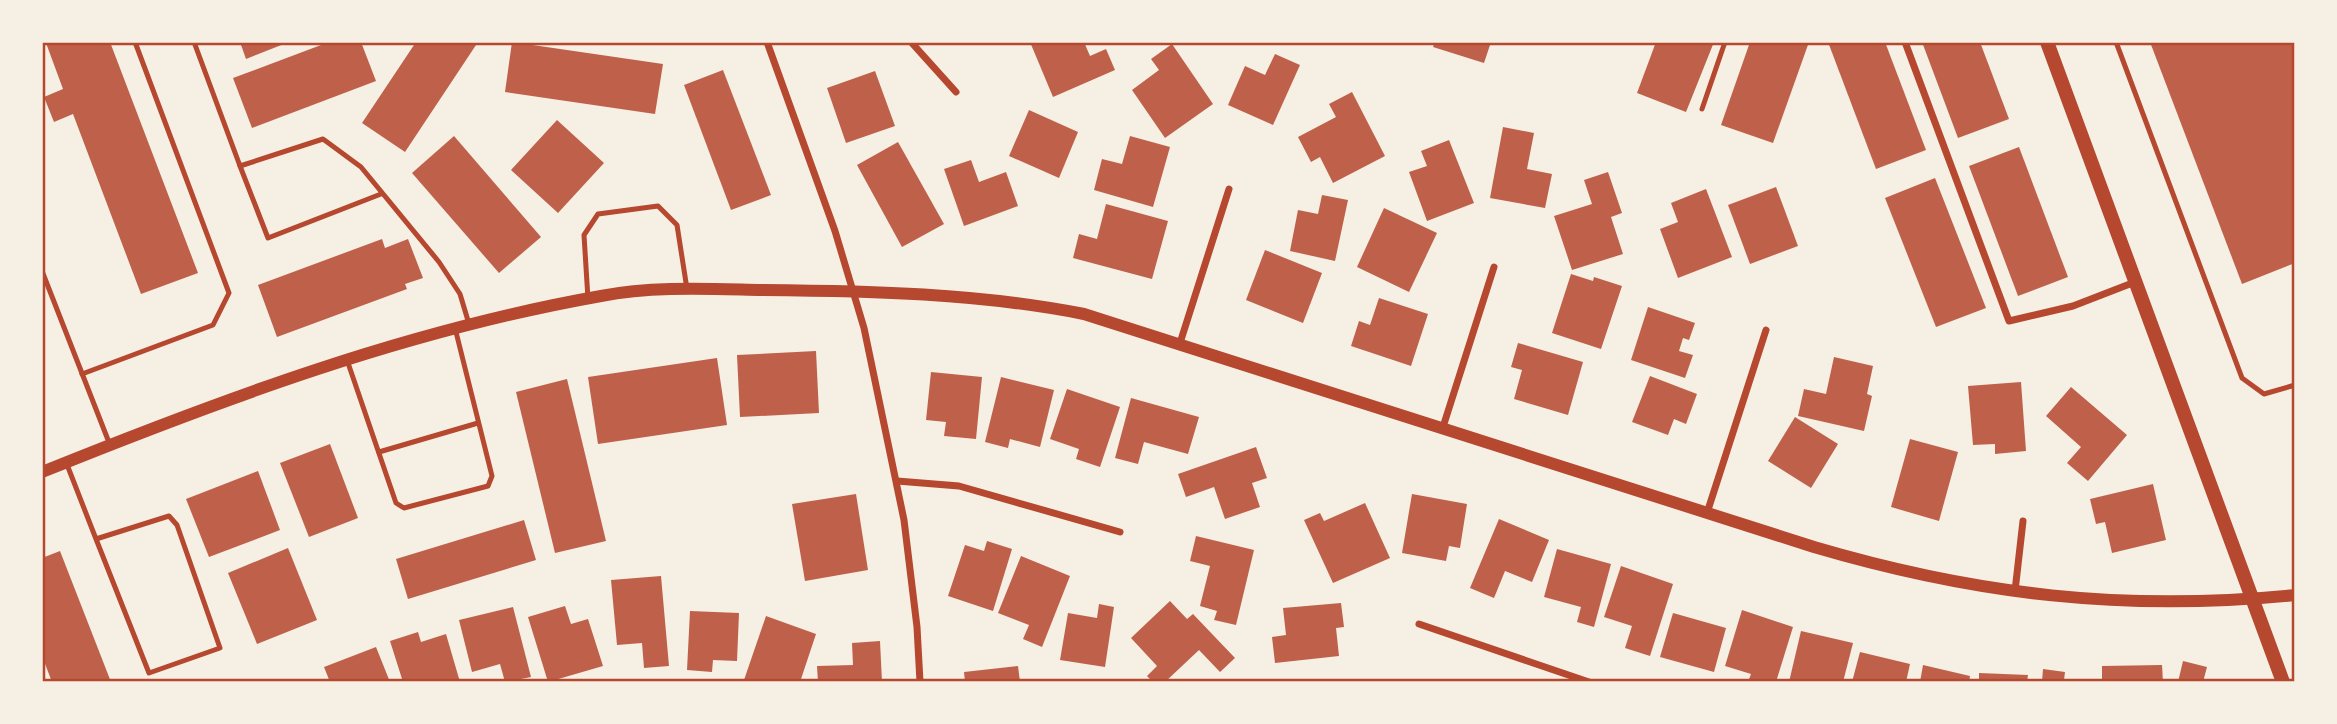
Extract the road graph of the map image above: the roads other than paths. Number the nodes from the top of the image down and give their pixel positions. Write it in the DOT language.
graph roads {
  1 [pos="135,42"];
  2 [pos="194,42"];
  3 [pos="767,42"];
  4 [pos="911,42"];
  5 [pos="1725,42"];
  6 [pos="1905,42"];
  7 [pos="2048,42"];
  8 [pos="2116,42"];
  9 [pos="956,92"];
  10 [pos="1702,109"];
  11 [pos="240,166"];
  12 [pos="1229,190"];
  13 [pos="381,194"];
  14 [pos="1494,267"];
  15 [pos="42,271"];
  16 [pos="2135,282"];
  17 [pos="687,289"];
  18 [pos="854,290"];
  19 [pos="588,299"];
  20 [pos="470,325"];
  21 [pos="455,328"];
  22 [pos="1766,330"];
  23 [pos="1180,343"];
  24 [pos="346,360"];
  25 [pos="82,374"];
  26 [pos="2295,384"];
  27 [pos="478,423"];
  28 [pos="1443,427"];
  29 [pos="110,445"];
  30 [pos="379,452"];
  31 [pos="66,462"];
  32 [pos="42,472"];
  33 [pos="897,481"];
  34 [pos="1707,513"];
  35 [pos="2023,521"];
  36 [pos="1121,532"];
  37 [pos="96,539"];
  38 [pos="2015,592"];
  39 [pos="2295,595"];
  40 [pos="2252,600"];
  41 [pos="1419,624"];
  42 [pos="920,682"];
  43 [pos="1589,682"];
  44 [pos="2283,682"];
  1 -- 25 [label="lane"];
  2 -- 11 [label="lane"];
  3 -- 18 [label="street"];
  4 -- 9 [label="street"];
  5 -- 10 [label="lane"];
  6 -- 16 [label="street"];
  7 -- 16 [label="main road"];
  8 -- 26 [label="lane"];
  11 -- 13 [label="lane"];
  11 -- 13 [label="lane"];
  12 -- 23 [label="street"];
  13 -- 20 [label="lane"];
  14 -- 28 [label="street"];
  15 -- 25 [label="lane"];
  16 -- 40 [label="main road"];
  17 -- 18 [label="street"];
  17 -- 19 [label="street"];
  17 -- 19 [label="lane"];
  18 -- 23 [label="street"];
  18 -- 33 [label="street"];
  19 -- 20 [label="street"];
  20 -- 21 [label="street"];
  21 -- 24 [label="street"];
  21 -- 27 [label="lane"];
  22 -- 34 [label="street"];
  23 -- 28 [label="street"];
  24 -- 29 [label="street"];
  24 -- 30 [label="lane"];
  25 -- 29 [label="lane"];
  27 -- 30 [label="lane"];
  27 -- 30 [label="lane"];
  28 -- 34 [label="street"];
  29 -- 31 [label="street"];
  31 -- 32 [label="street"];
  31 -- 37 [label="lane"];
  33 -- 36 [label="street"];
  33 -- 42 [label="street"];
  34 -- 38 [label="street"];
  35 -- 38 [label="street"];
  37 -- 37 [label="lane"];
  38 -- 40 [label="street"];
  39 -- 40 [label="street"];
  40 -- 44 [label="main road"];
  41 -- 43 [label="street"];
}
